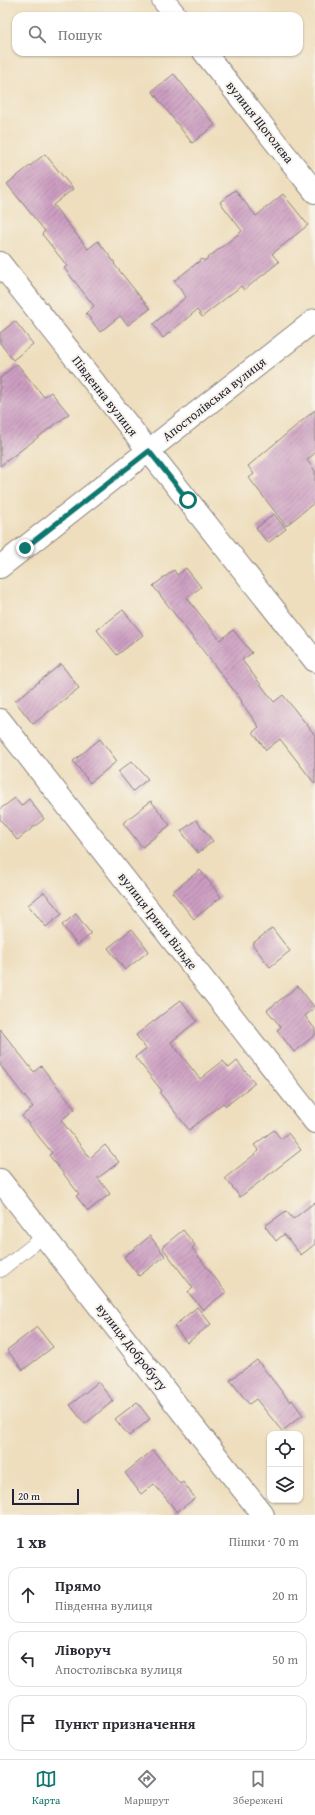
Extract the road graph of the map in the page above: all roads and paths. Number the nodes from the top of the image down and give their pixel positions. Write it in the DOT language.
graph roads {
  1 [pos="163,0"];
  2 [pos="173,12"];
  3 [pos="207,56"];
  4 [pos="315,192"];
  5 [pos="0,263"];
  6 [pos="315,320"];
  7 [pos="149,451"];
  8 [pos="0,567"];
  9 [pos="315,660"];
  10 [pos="0,720"];
  11 [pos="315,1122"];
  12 [pos="0,1180"];
  13 [pos="44,1236"];
  14 [pos="0,1271"];
  15 [pos="263,1515"];
  1 -- 2 [label="street"];
  3 -- 4 [label="street, вулиця Щоголєва"];
  5 -- 7 [label="street, Південна вулиця"];
  6 -- 7 [label="street, Апостолівська вулиця"];
  7 -- 8 [label="street, Апостолівська вулиця"];
  7 -- 9 [label="street, Південна вулиця"];
  10 -- 11 [label="street, вулиця Ірини Вільде"];
  12 -- 13 [label="street, вулиця Добробуту"];
  13 -- 14 [label="lane"];
  13 -- 15 [label="street, вулиця Добробуту"];
}
